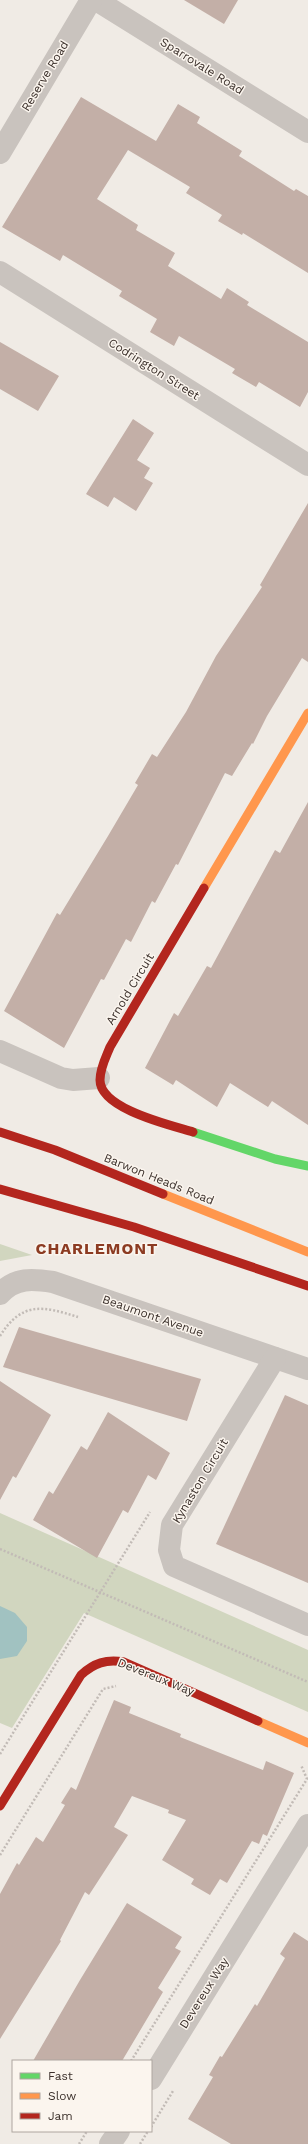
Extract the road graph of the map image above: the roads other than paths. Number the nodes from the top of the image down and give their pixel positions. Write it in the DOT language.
graph roads {
  1 [pos="91,0"];
  2 [pos="96,0"];
  3 [pos="308,132"];
  4 [pos="0,153"];
  5 [pos="0,272"];
  6 [pos="308,466"];
  7 [pos="308,713"];
  8 [pos="0,1051"];
  9 [pos="99,1078"];
  10 [pos="0,1132"];
  11 [pos="308,1166"];
  12 [pos="0,1190"];
  13 [pos="308,1252"];
  14 [pos="308,1286"];
  15 [pos="0,1294"];
  16 [pos="275,1358"];
  17 [pos="308,1369"];
  18 [pos="308,1626"];
  19 [pos="308,1743"];
  20 [pos="0,1806"];
  21 [pos="308,1825"];
  22 [pos="152,2077"];
  23 [pos="117,2132"];
  24 [pos="110,2144"];
  1 -- 4 [label="street, Reserve Road"];
  2 -- 3 [label="street, Sparrovale Road"];
  5 -- 6 [label="street, Codrington Street"];
  7 -- 9 [label="street, Arnold Circuit"];
  8 -- 9 [label="street"];
  9 -- 11 [label="street"];
  10 -- 13 [label="street, Barwon Heads Road"];
  12 -- 14 [label="street"];
  15 -- 16 [label="street, Beaumont Avenue"];
  16 -- 17 [label="street, Beaumont Avenue"];
  16 -- 18 [label="street, Kynaston Circuit"];
  19 -- 20 [label="street, Devereux Way"];
  21 -- 22 [label="street, Devereux Way"];
  23 -- 24 [label="street"];
}
